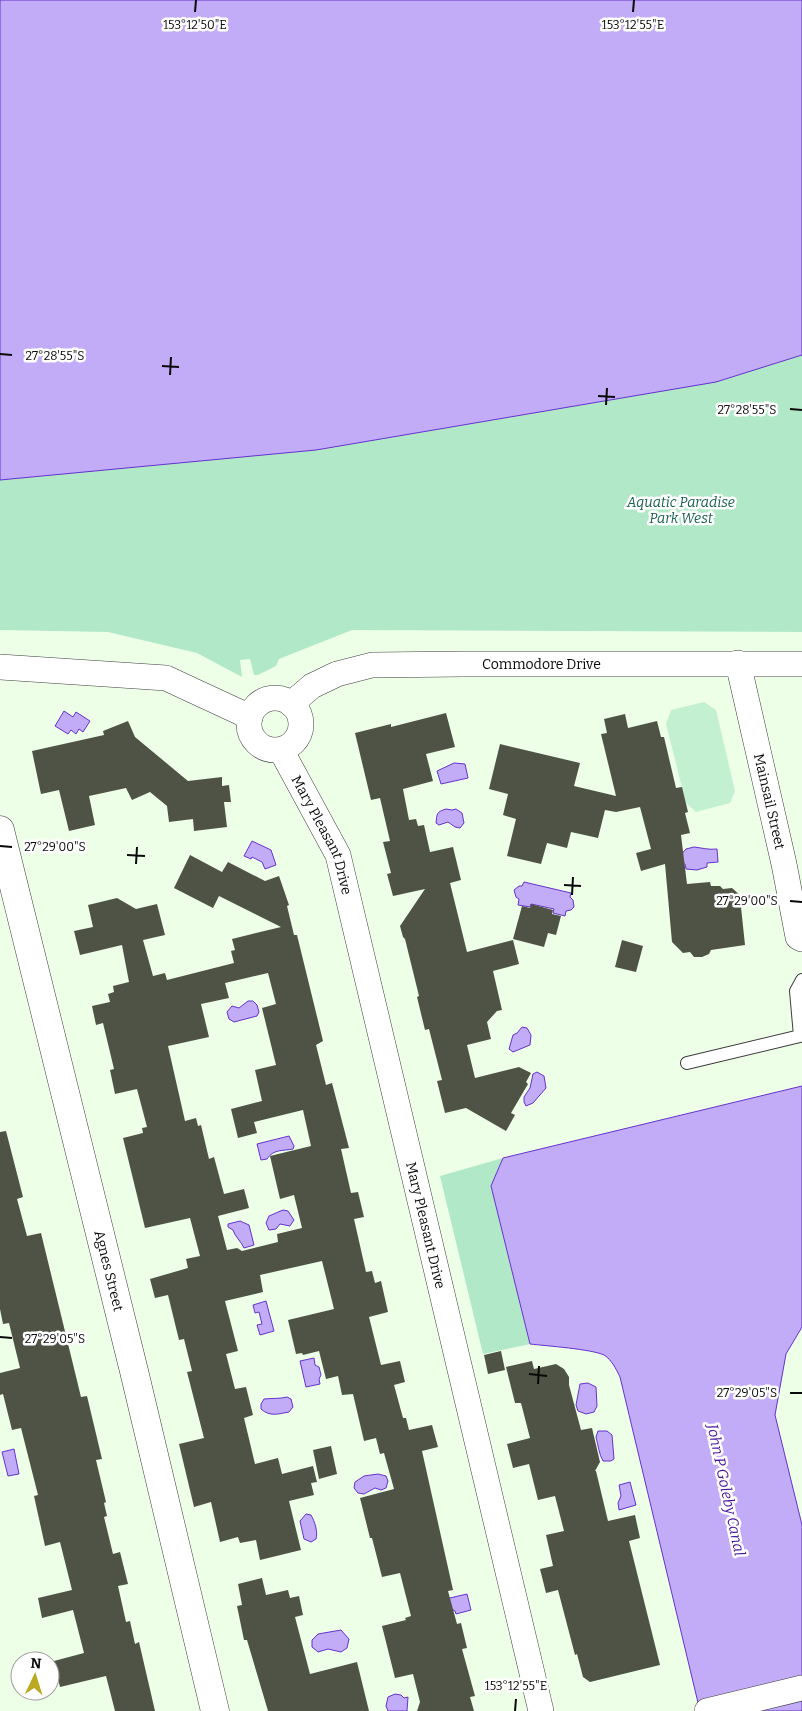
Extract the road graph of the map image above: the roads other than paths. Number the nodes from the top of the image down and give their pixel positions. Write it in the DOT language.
graph roads {
  1 [pos="738,663"];
  2 [pos="802,664"];
  3 [pos="0,667"];
  4 [pos="291,704"];
  5 [pos="250,717"];
  6 [pos="281,750"];
  7 [pos="0,830"];
  8 [pos="802,939"];
  9 [pos="802,980"];
  10 [pos="687,1063"];
  11 [pos="802,1688"];
  12 [pos="215,1711"];
  13 [pos="541,1711"];
  14 [pos="707,1711"];
  1 -- 2 [label="street, Commodore Drive"];
  1 -- 4 [label="street, Commodore Drive"];
  1 -- 8 [label="street, Mainsail Street"];
  3 -- 5 [label="street"];
  4 -- 5 [label="street"];
  4 -- 6 [label="street"];
  5 -- 6 [label="street"];
  6 -- 13 [label="street, Mary Pleasant Drive"];
  7 -- 12 [label="street, Agnes Street"];
  9 -- 10 [label="lane"];
  11 -- 14 [label="street"];
}
